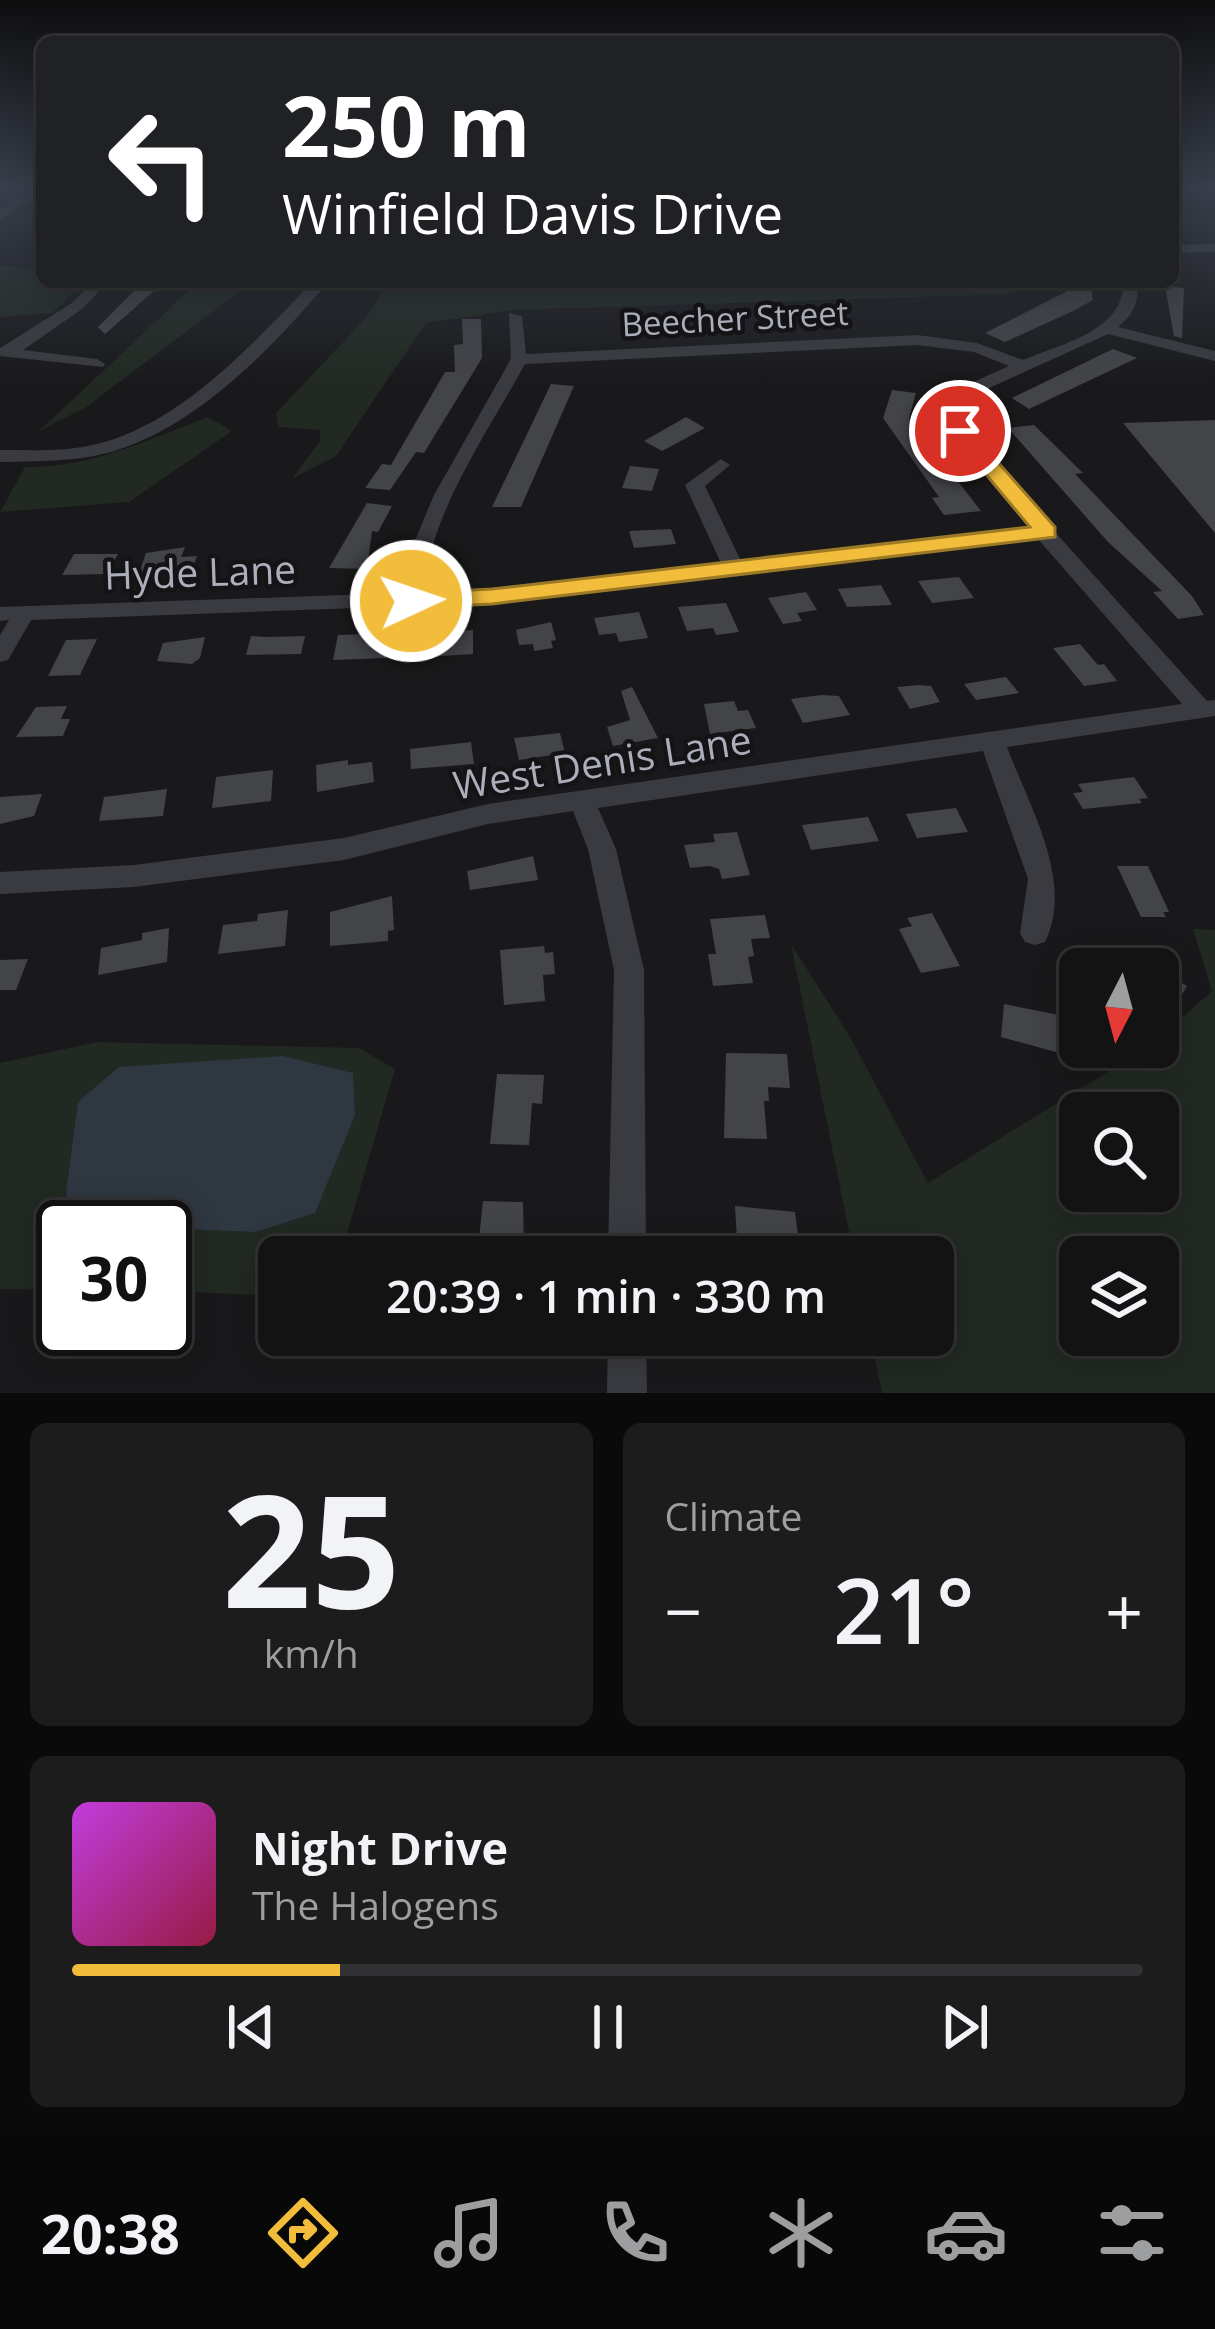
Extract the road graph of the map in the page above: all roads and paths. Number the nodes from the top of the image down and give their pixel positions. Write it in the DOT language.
graph roads {
  1 [pos="95,288"];
  2 [pos="315,288"];
  3 [pos="1131,288"];
  4 [pos="514,316"];
  5 [pos="1106,329"];
  6 [pos="5,352"];
  7 [pos="1215,356"];
  8 [pos="519,359"];
  9 [pos="97,364"];
  10 [pos="1023,366"];
  11 [pos="0,456"];
  12 [pos="721,465"];
  13 [pos="1047,532"];
  14 [pos="733,567"];
  15 [pos="411,601"];
  16 [pos="12,613"];
  17 [pos="0,655"];
  18 [pos="1208,709"];
  19 [pos="993,743"];
  20 [pos="581,799"];
  21 [pos="0,883"];
  22 [pos="1035,933"];
  23 [pos="627,1236"];
  24 [pos="627,1356"];
  25 [pos="627,1393"];
  1 -- 6 [label="street"];
  2 -- 11 [label="street"];
  3 -- 5 [label="street"];
  4 -- 8 [label="street"];
  5 -- 7 [label="street"];
  5 -- 10 [label="street"];
  6 -- 9 [label="street"];
  8 -- 10 [label="street, Beecher Street"];
  8 -- 15 [label="street"];
  10 -- 13 [label="street"];
  12 -- 14 [label="street"];
  13 -- 14 [label="street, Hyde Lane"];
  13 -- 18 [label="street"];
  14 -- 15 [label="street, Hyde Lane"];
  15 -- 16 [label="street, Hyde Lane"];
  16 -- 17 [label="street"];
  18 -- 19 [label="street, West Denis Lane"];
  19 -- 20 [label="street, West Denis Lane"];
  19 -- 22 [label="street"];
  20 -- 21 [label="street, West Denis Lane"];
  20 -- 23 [label="street"];
  24 -- 25 [label="street"];
}
